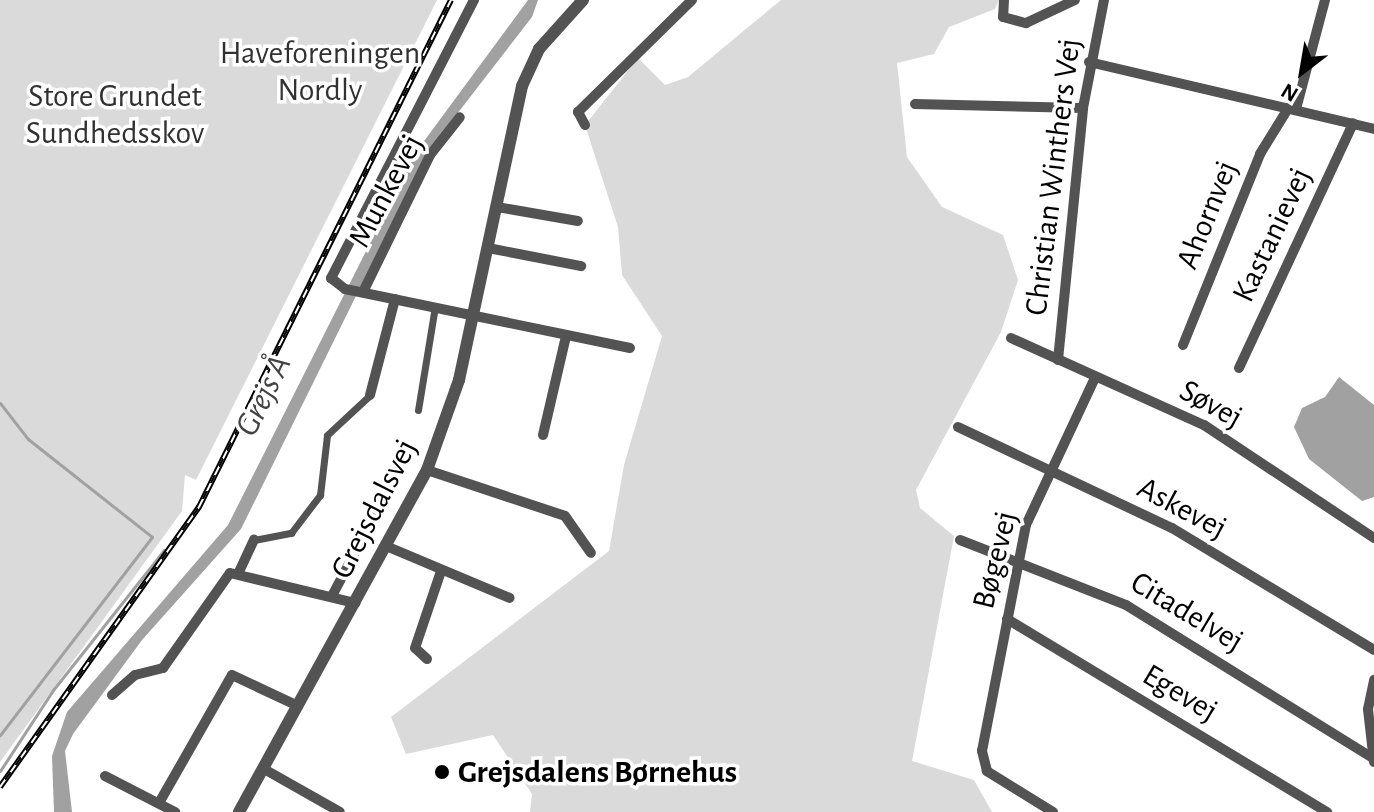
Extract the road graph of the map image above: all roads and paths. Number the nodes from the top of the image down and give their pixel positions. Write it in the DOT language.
graph roads {
  1 [pos="474,0"];
  2 [pos="583,0"];
  3 [pos="692,0"];
  4 [pos="1004,0"];
  5 [pos="1075,0"];
  6 [pos="1104,0"];
  7 [pos="1325,0"];
  8 [pos="1089,62"];
  9 [pos="915,104"];
  10 [pos="1083,108"];
  11 [pos="1292,108"];
  12 [pos="460,117"];
  13 [pos="1353,123"];
  14 [pos="585,125"];
  15 [pos="1374,129"];
  16 [pos="497,207"];
  17 [pos="578,221"];
  18 [pos="488,248"];
  19 [pos="581,266"];
  20 [pos="361,292"];
  21 [pos="395,299"];
  22 [pos="435,306"];
  23 [pos="475,314"];
  24 [pos="566,336"];
  25 [pos="1011,338"];
  26 [pos="1183,345"];
  27 [pos="630,348"];
  28 [pos="1058,360"];
  29 [pos="1239,368"];
  30 [pos="1095,378"];
  31 [pos="370,395"];
  32 [pos="418,410"];
  33 [pos="958,427"];
  34 [pos="543,435"];
  35 [pos="427,470"];
  36 [pos="1050,475"];
  37 [pos="392,483"];
  38 [pos="1372,532"];
  39 [pos="254,540"];
  40 [pos="960,540"];
  41 [pos="386,546"];
  42 [pos="591,553"];
  43 [pos="1018,562"];
  44 [pos="238,574"];
  45 [pos="440,574"];
  46 [pos="333,594"];
  47 [pos="510,598"];
  48 [pos="355,603"];
  49 [pos="1007,619"];
  50 [pos="1374,650"];
  51 [pos="427,659"];
  52 [pos="1374,680"];
  53 [pos="112,695"];
  54 [pos="298,706"];
  55 [pos="1373,761"];
  56 [pos="264,769"];
  57 [pos="105,776"];
  58 [pos="159,803"];
  59 [pos="175,812"];
  60 [pos="239,812"];
  61 [pos="340,812"];
  62 [pos="1053,812"];
  63 [pos="1327,812"];
  1 -- 20 [label="street"];
  2 -- 16 [label="street, Grejsdalsvej"];
  3 -- 14 [label="street"];
  4 -- 5 [label="street"];
  6 -- 8 [label="street, Christian Winthers Vej"];
  7 -- 11 [label="street, Ahornvej"];
  8 -- 10 [label="street, Christian Winthers Vej"];
  8 -- 11 [label="street"];
  9 -- 10 [label="street"];
  10 -- 28 [label="street, Christian Winthers Vej"];
  11 -- 13 [label="street"];
  11 -- 26 [label="street, Ahornvej"];
  12 -- 20 [label="street, Munkevej"];
  13 -- 15 [label="street"];
  13 -- 29 [label="street, Kastanievej"];
  16 -- 17 [label="street"];
  16 -- 18 [label="street, Grejsdalsvej"];
  18 -- 19 [label="street"];
  18 -- 23 [label="street, Grejsdalsvej"];
  20 -- 21 [label="street"];
  21 -- 22 [label="street"];
  21 -- 31 [label="street"];
  22 -- 23 [label="street"];
  22 -- 32 [label="street"];
  23 -- 24 [label="street"];
  23 -- 35 [label="street, Grejsdalsvej"];
  24 -- 27 [label="street"];
  24 -- 34 [label="street"];
  25 -- 28 [label="street, Søvej"];
  28 -- 30 [label="street, Søvej"];
  30 -- 36 [label="street, Bøgevej"];
  30 -- 38 [label="street, Søvej"];
  31 -- 39 [label="street"];
  33 -- 36 [label="street, Askevej"];
  35 -- 41 [label="street, Grejsdalsvej"];
  35 -- 42 [label="street"];
  36 -- 43 [label="street, Bøgevej"];
  36 -- 50 [label="street, Askevej"];
  37 -- 46 [label="street"];
  39 -- 44 [label="street"];
  40 -- 43 [label="street, Citadelvej"];
  41 -- 45 [label="street"];
  41 -- 48 [label="street, Grejsdalsvej"];
  43 -- 49 [label="street, Bøgevej"];
  43 -- 55 [label="street, Citadelvej"];
  44 -- 46 [label="street"];
  44 -- 53 [label="street"];
  45 -- 47 [label="street"];
  45 -- 51 [label="street"];
  46 -- 48 [label="street"];
  48 -- 54 [label="street, Grejsdalsvej"];
  49 -- 62 [label="street, Bøgevej"];
  49 -- 63 [label="street, Egevej"];
  52 -- 55 [label="street"];
  54 -- 56 [label="street, Grejsdalsvej"];
  54 -- 58 [label="street"];
  56 -- 60 [label="street, Grejsdalsvej"];
  56 -- 61 [label="street"];
  57 -- 58 [label="street"];
  58 -- 59 [label="street"];
}
